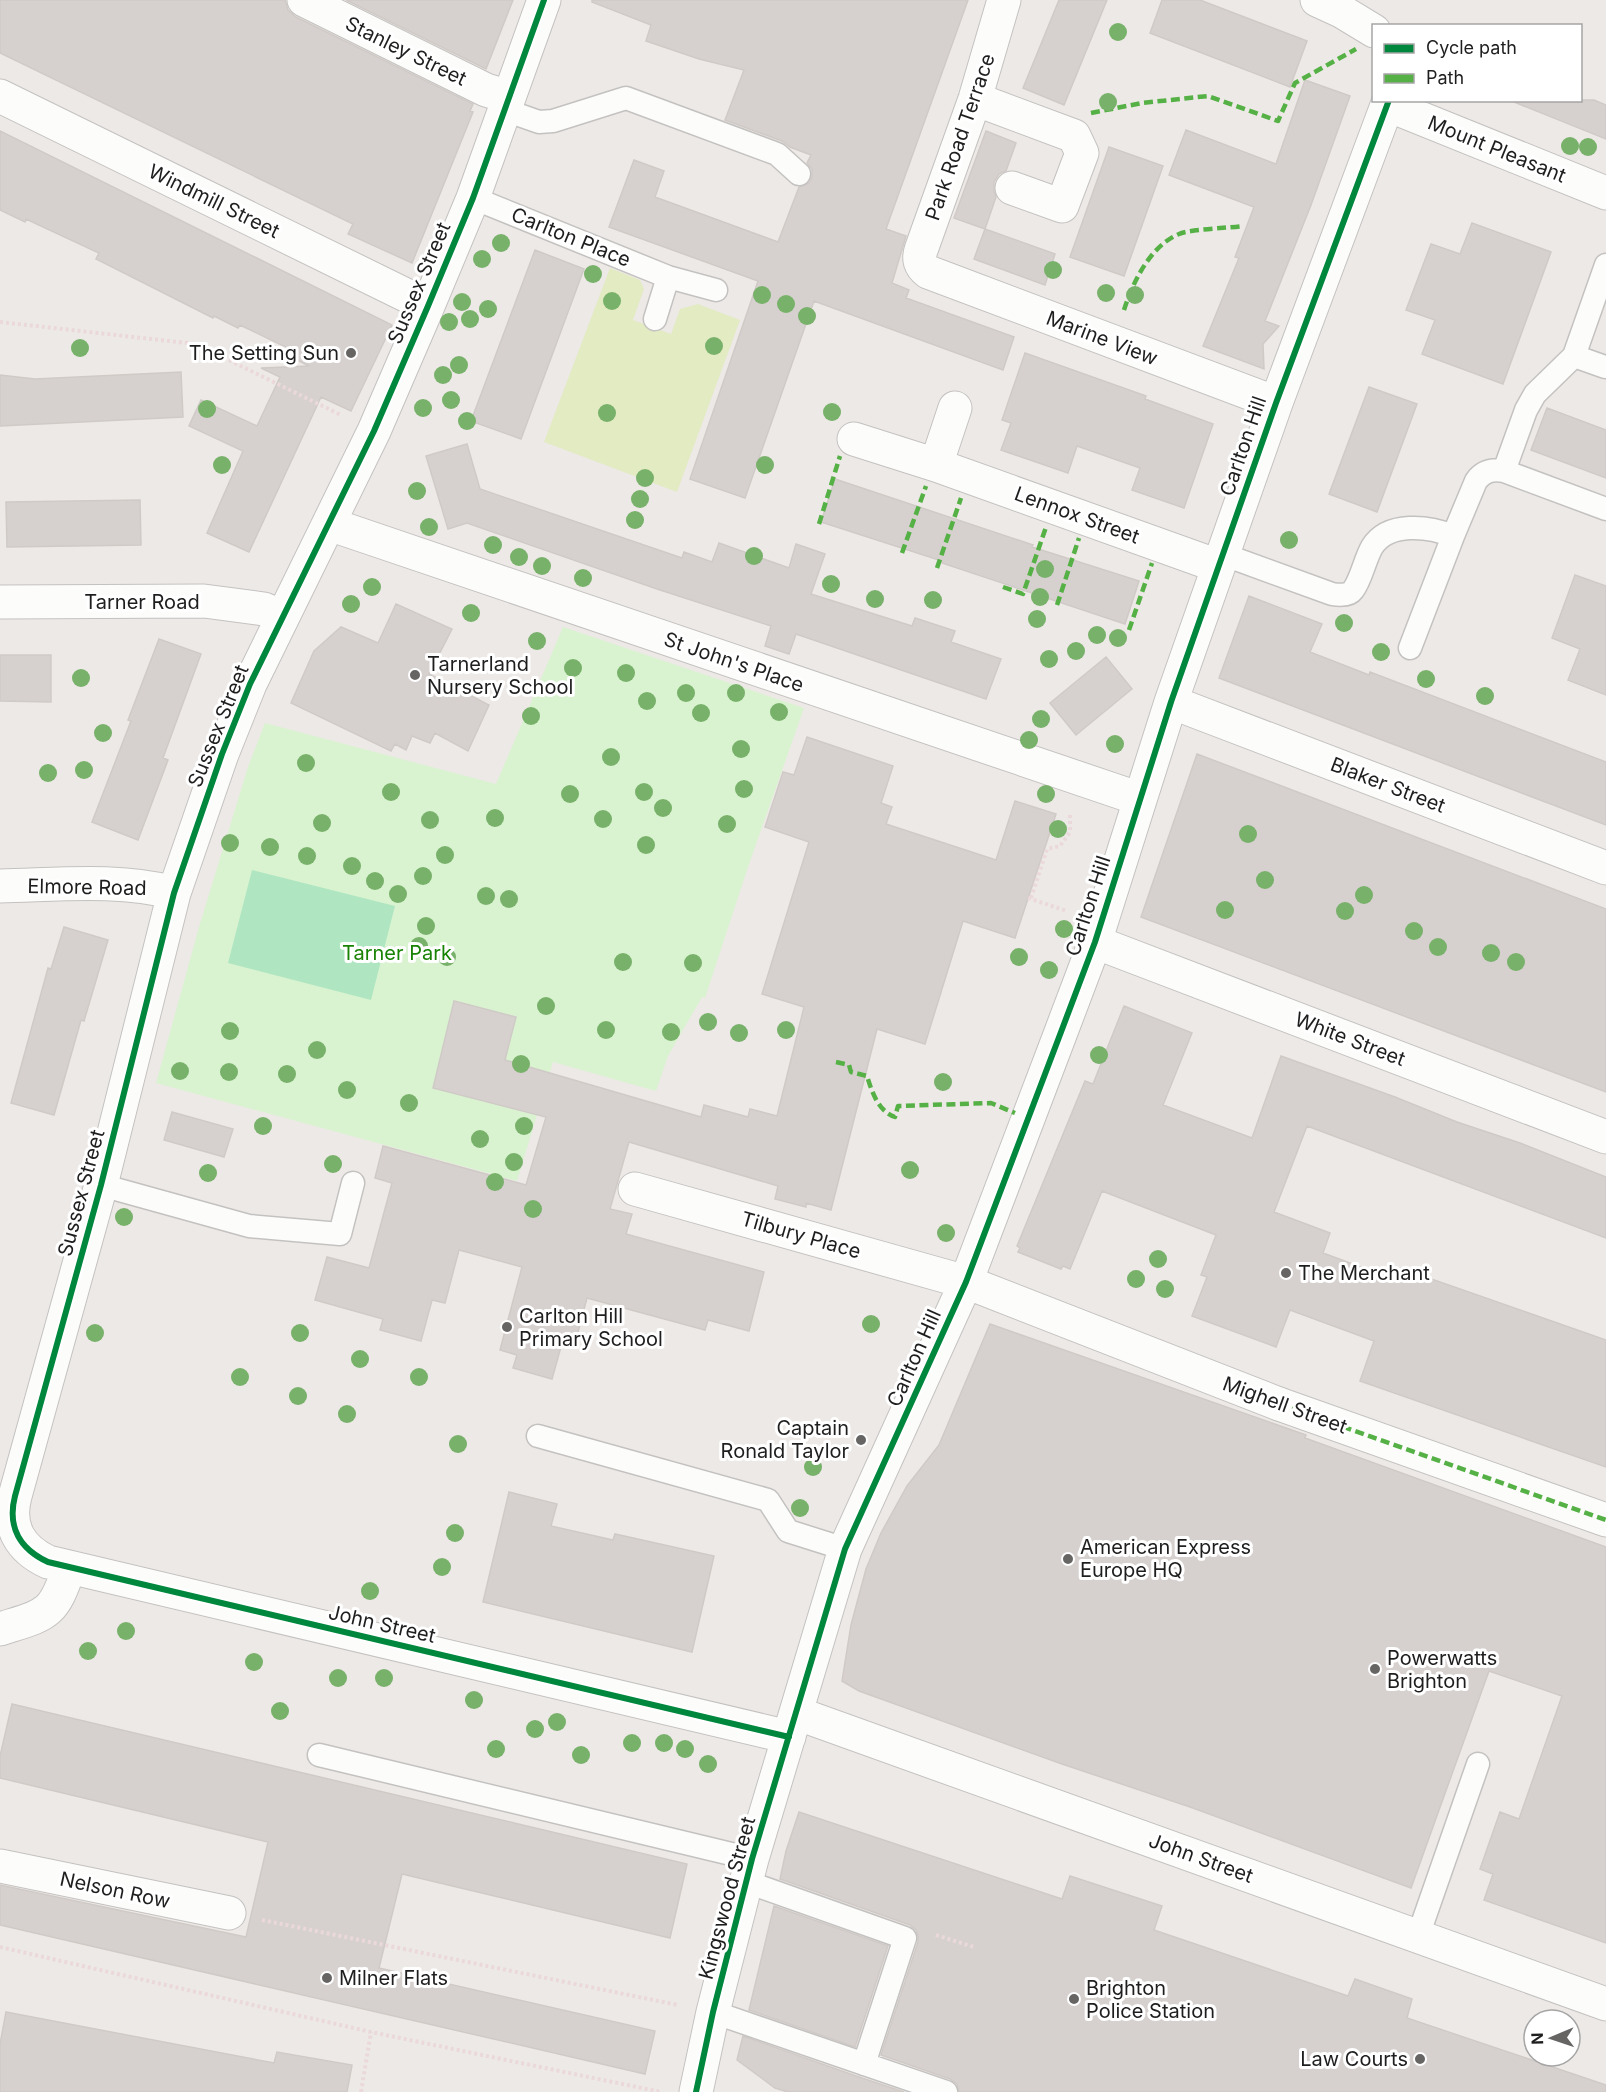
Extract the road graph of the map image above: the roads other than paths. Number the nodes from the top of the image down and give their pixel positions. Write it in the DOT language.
graph roads {
  1 [pos="304,0"];
  2 [pos="544,0"];
  3 [pos="1004,0"];
  4 [pos="1317,0"];
  5 [pos="1372,30"];
  6 [pos="0,96"];
  7 [pos="975,99"];
  8 [pos="507,103"];
  9 [pos="1389,103"];
  10 [pos="799,174"];
  11 [pos="1012,188"];
  12 [pos="1606,193"];
  13 [pos="473,198"];
  14 [pos="1606,265"];
  15 [pos="928,272"];
  16 [pos="668,277"];
  17 [pos="716,290"];
  18 [pos="428,306"];
  19 [pos="655,319"];
  20 [pos="1574,356"];
  21 [pos="1605,367"];
  22 [pos="1276,403"];
  23 [pos="955,408"];
  24 [pos="854,439"];
  25 [pos="936,465"];
  26 [pos="1504,471"];
  27 [pos="1606,509"];
  28 [pos="328,524"];
  29 [pos="1453,536"];
  30 [pos="1220,560"];
  31 [pos="0,602"];
  32 [pos="282,617"];
  33 [pos="1410,648"];
  34 [pos="1171,702"];
  35 [pos="1140,799"];
  36 [pos="1606,868"];
  37 [pos="0,886"];
  38 [pos="174,893"];
  39 [pos="1095,942"];
  40 [pos="1606,1137"];
  41 [pos="353,1183"];
  42 [pos="101,1185"];
  43 [pos="635,1189"];
  44 [pos="966,1282"];
  45 [pos="538,1436"];
  46 [pos="13,1472"];
  47 [pos="1606,1520"];
  48 [pos="846,1550"];
  49 [pos="69,1568"];
  50 [pos="0,1629"];
  51 [pos="792,1725"];
  52 [pos="320,1755"];
  53 [pos="1478,1764"];
  54 [pos="0,1866"];
  55 [pos="749,1871"];
  56 [pos="229,1913"];
  57 [pos="1418,1936"];
  58 [pos="1606,2004"];
  59 [pos="713,2012"];
  60 [pos="864,2064"];
  61 [pos="696,2092"];
  62 [pos="946,2092"];
  1 -- 8 [label="street, Stanley Street"];
  2 -- 8 [label="street, Sussex Street"];
  3 -- 7 [label="street, Park Road Terrace"];
  4 -- 5 [label="street"];
  6 -- 18 [label="street, Windmill Street"];
  7 -- 11 [label="street"];
  7 -- 15 [label="street, Park Road Terrace"];
  8 -- 10 [label="lane"];
  8 -- 13 [label="street, Sussex Street"];
  9 -- 12 [label="street, Mount Pleasant"];
  9 -- 22 [label="street, Carlton Hill"];
  13 -- 16 [label="lane, Carlton Place"];
  13 -- 18 [label="street, Sussex Street"];
  14 -- 20 [label="lane"];
  15 -- 22 [label="street, Marine View"];
  16 -- 17 [label="lane, Carlton Place"];
  16 -- 19 [label="lane"];
  18 -- 28 [label="street, Sussex Street"];
  20 -- 21 [label="lane"];
  20 -- 26 [label="lane"];
  22 -- 30 [label="street, Carlton Hill"];
  23 -- 25 [label="street"];
  24 -- 25 [label="street, Lennox Street"];
  25 -- 30 [label="street, Lennox Street"];
  26 -- 27 [label="lane"];
  26 -- 29 [label="lane"];
  28 -- 32 [label="street, Sussex Street"];
  28 -- 35 [label="street, St John's Place"];
  29 -- 30 [label="lane"];
  29 -- 33 [label="lane"];
  30 -- 34 [label="street, Carlton Hill"];
  31 -- 32 [label="street, Tarner Road"];
  32 -- 38 [label="street, Sussex Street"];
  34 -- 35 [label="street, Carlton Hill"];
  34 -- 36 [label="street, Blaker Street"];
  35 -- 39 [label="street, Carlton Hill"];
  37 -- 38 [label="street, Elmore Road"];
  38 -- 42 [label="street, Sussex Street"];
  39 -- 40 [label="street, White Street"];
  39 -- 44 [label="street, Carlton Hill"];
  41 -- 42 [label="lane"];
  42 -- 46 [label="street, Sussex Street"];
  43 -- 44 [label="street, Tilbury Place"];
  44 -- 47 [label="street, Mighell Street"];
  44 -- 48 [label="street, Carlton Hill"];
  45 -- 48 [label="lane"];
  46 -- 49 [label="street, John Street"];
  48 -- 51 [label="street, Carlton Hill"];
  49 -- 50 [label="street"];
  49 -- 51 [label="street, John Street"];
  51 -- 55 [label="street, Kingswood Street"];
  51 -- 57 [label="street, John Street"];
  52 -- 55 [label="lane"];
  53 -- 57 [label="lane"];
  54 -- 56 [label="street, Nelson Row"];
  55 -- 59 [label="street, Kingswood Street"];
  55 -- 60 [label="lane"];
  57 -- 58 [label="street, John Street"];
  59 -- 60 [label="lane"];
  59 -- 61 [label="street, Kingswood Street"];
  60 -- 62 [label="lane"];
}
